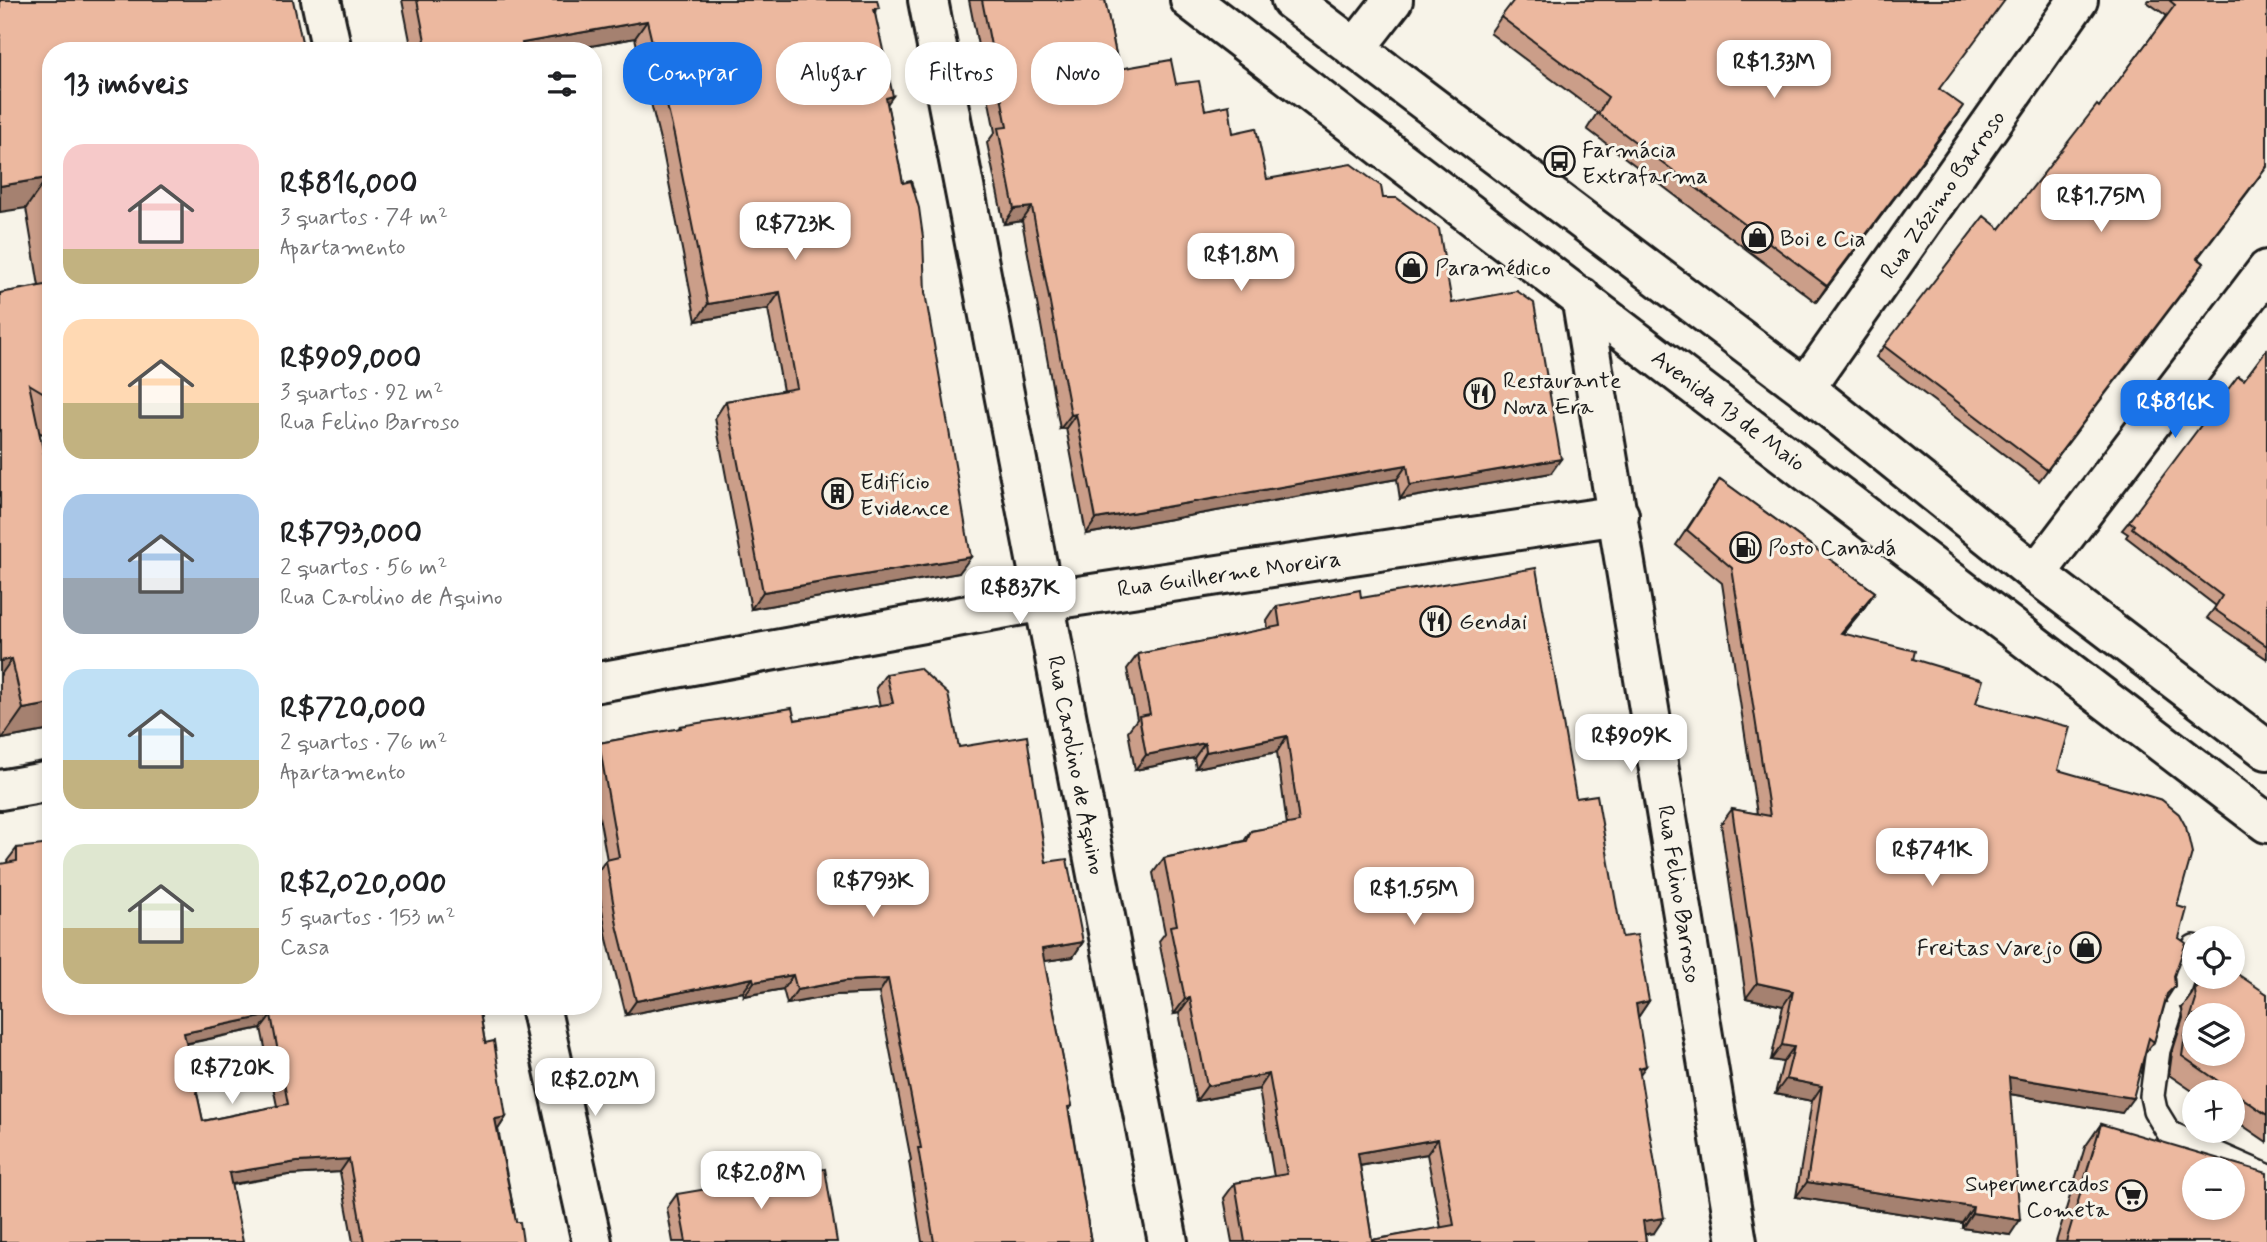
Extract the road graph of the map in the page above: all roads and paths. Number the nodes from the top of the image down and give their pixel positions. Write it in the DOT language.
graph roads {
  1 [pos="321,0"];
  2 [pos="928,0"];
  3 [pos="1190,0"];
  4 [pos="1291,0"];
  5 [pos="1393,0"];
  6 [pos="2078,0"];
  7 [pos="330,42"];
  8 [pos="1355,50"];
  9 [pos="2267,270"];
  10 [pos="1581,297"];
  11 [pos="1805,388"];
  12 [pos="1619,515"];
  13 [pos="2036,575"];
  14 [pos="1045,601"];
  15 [pos="602,681"];
  16 [pos="2267,750"];
  17 [pos="42,783"];
  18 [pos="0,790"];
  19 [pos="2267,823"];
  20 [pos="2182,980"];
  21 [pos="542,1015"];
  22 [pos="2267,1176"];
  23 [pos="592,1242"];
  24 [pos="1168,1242"];
  25 [pos="1737,1242"];
  1 -- 7 [label="street"];
  2 -- 14 [label="street, Rua Carolino de Aquino"];
  3 -- 10 [label="street, Avenida 13 de Maio"];
  4 -- 8 [label="street"];
  5 -- 8 [label="street"];
  6 -- 11 [label="street, Rua Zózimo Barroso"];
  8 -- 11 [label="street"];
  9 -- 13 [label="street"];
  10 -- 12 [label="street, Rua Felino Barroso"];
  10 -- 19 [label="street, Avenida 13 de Maio"];
  11 -- 13 [label="street"];
  12 -- 14 [label="street, Rua Guilherme Moreira"];
  12 -- 25 [label="street, Rua Felino Barroso"];
  13 -- 16 [label="street"];
  14 -- 15 [label="street, Rua Guilherme Moreira"];
  14 -- 24 [label="street, Rua Carolino de Aquino"];
  17 -- 18 [label="street"];
  20 -- 22 [label="lane"];
  21 -- 23 [label="street"];
}
